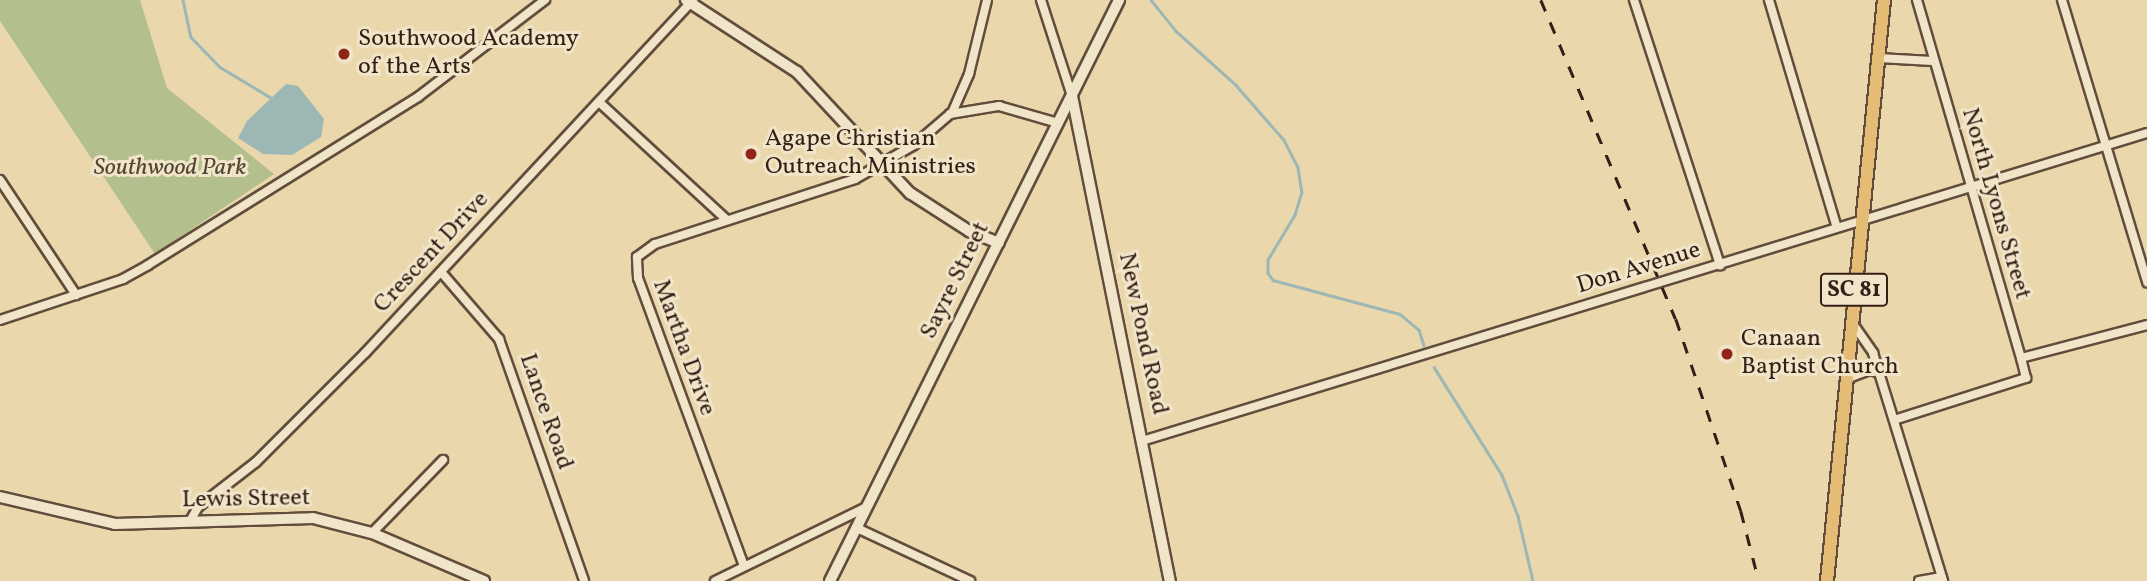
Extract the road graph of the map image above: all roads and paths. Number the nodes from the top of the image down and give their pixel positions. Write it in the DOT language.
graph roads {
  1 [pos="545,0"];
  2 [pos="987,0"];
  3 [pos="1041,0"];
  4 [pos="1119,0"];
  5 [pos="1634,0"];
  6 [pos="1769,0"];
  7 [pos="1884,0"];
  8 [pos="1917,0"];
  9 [pos="2063,0"];
  10 [pos="690,1"];
  11 [pos="1878,58"];
  12 [pos="1933,61"];
  13 [pos="1072,96"];
  14 [pos="599,102"];
  15 [pos="950,114"];
  16 [pos="1058,123"];
  17 [pos="2147,133"];
  18 [pos="2106,145"];
  19 [pos="881,167"];
  20 [pos="0,180"];
  21 [pos="1969,186"];
  22 [pos="1861,218"];
  23 [pos="726,219"];
  24 [pos="1836,225"];
  25 [pos="999,243"];
  26 [pos="1720,265"];
  27 [pos="441,272"];
  28 [pos="2147,282"];
  29 [pos="76,295"];
  30 [pos="0,320"];
  31 [pos="1852,321"];
  32 [pos="2147,324"];
  33 [pos="2021,358"];
  34 [pos="1880,373"];
  35 [pos="1846,379"];
  36 [pos="1894,420"];
  37 [pos="1142,441"];
  38 [pos="443,460"];
  39 [pos="0,497"];
  40 [pos="867,507"];
  41 [pos="190,521"];
  42 [pos="857,528"];
  43 [pos="372,533"];
  44 [pos="744,566"];
  45 [pos="1943,579"];
  46 [pos="484,581"];
  47 [pos="584,581"];
  48 [pos="715,581"];
  49 [pos="830,581"];
  50 [pos="970,581"];
  51 [pos="1170,581"];
  52 [pos="1827,581"];
  53 [pos="1919,581"];
  1 -- 29 [label="street"];
  2 -- 15 [label="street"];
  3 -- 13 [label="street"];
  4 -- 13 [label="main road, Sayre Street"];
  5 -- 26 [label="street"];
  6 -- 24 [label="street"];
  7 -- 11 [label="main road, SC 81"];
  8 -- 12 [label="street, North Lyons Street"];
  9 -- 18 [label="street"];
  10 -- 14 [label="street, Crescent Drive"];
  10 -- 19 [label="street"];
  11 -- 12 [label="street"];
  11 -- 22 [label="main road, SC 81"];
  12 -- 21 [label="street, North Lyons Street"];
  13 -- 16 [label="main road, Sayre Street"];
  13 -- 37 [label="street, New Pond Road"];
  14 -- 23 [label="street"];
  14 -- 27 [label="street, Crescent Drive"];
  15 -- 16 [label="street, Martha Drive"];
  15 -- 19 [label="street, Martha Drive"];
  16 -- 25 [label="main road, Sayre Street"];
  17 -- 18 [label="street, Don Avenue"];
  18 -- 21 [label="street, Don Avenue"];
  18 -- 28 [label="street"];
  19 -- 23 [label="street, Martha Drive"];
  19 -- 25 [label="street"];
  20 -- 29 [label="street"];
  21 -- 22 [label="street, Don Avenue"];
  21 -- 33 [label="street, North Lyons Street"];
  22 -- 24 [label="street, Don Avenue"];
  22 -- 31 [label="main road, SC 81"];
  23 -- 44 [label="street, Martha Drive"];
  24 -- 26 [label="street, Don Avenue"];
  25 -- 40 [label="main road, Sayre Street"];
  26 -- 37 [label="street, Don Avenue"];
  27 -- 41 [label="street, Crescent Drive"];
  27 -- 47 [label="street, Lance Road"];
  29 -- 30 [label="street"];
  31 -- 34 [label="street"];
  31 -- 35 [label="main road, SC 81"];
  32 -- 33 [label="street"];
  33 -- 36 [label="street"];
  34 -- 35 [label="street"];
  34 -- 36 [label="street"];
  35 -- 52 [label="main road, SC 81"];
  36 -- 45 [label="street"];
  37 -- 51 [label="street, New Pond Road"];
  38 -- 43 [label="street"];
  39 -- 41 [label="street, Lewis Street"];
  40 -- 42 [label="main road, Sayre Street"];
  40 -- 44 [label="street"];
  41 -- 43 [label="street, Lewis Street"];
  42 -- 49 [label="main road, Sayre Street"];
  42 -- 50 [label="street"];
  43 -- 46 [label="street, Lewis Street"];
  44 -- 48 [label="street"];
  45 -- 53 [label="street"];
}
